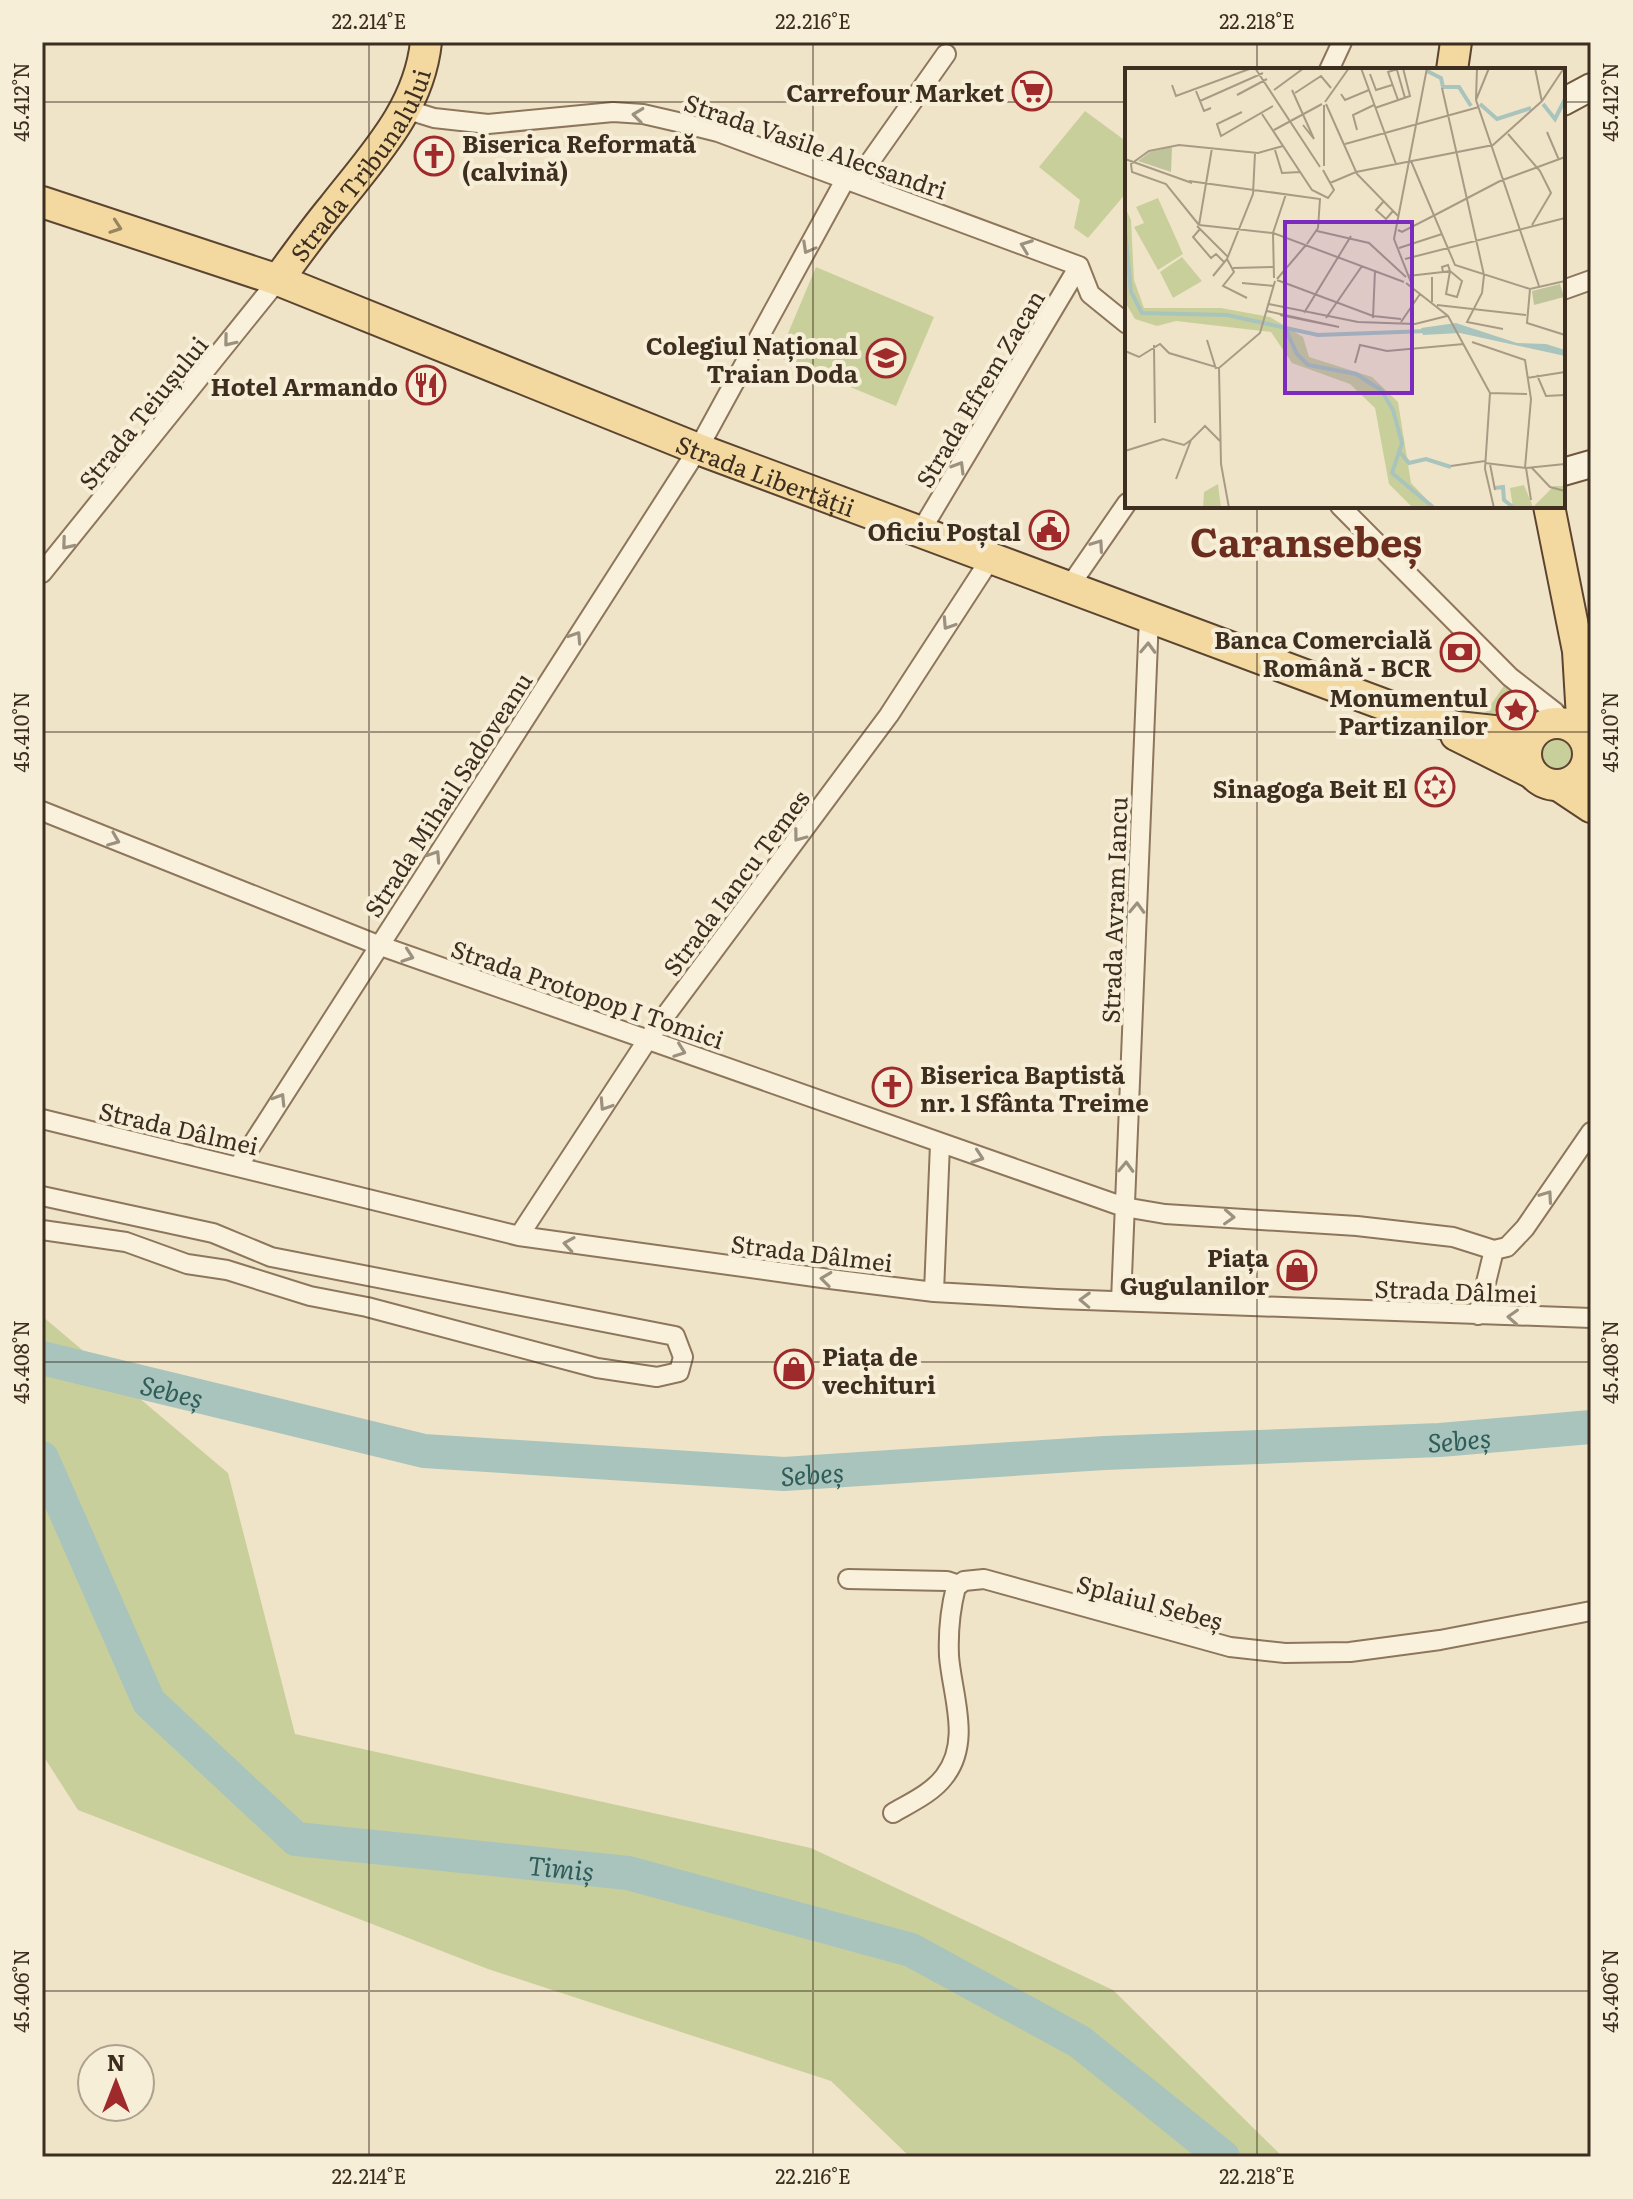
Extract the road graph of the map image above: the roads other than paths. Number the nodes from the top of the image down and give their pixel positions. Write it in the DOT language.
graph roads {
  1 [pos="426,42"];
  2 [pos="1342,42"];
  3 [pos="1456,42"];
  4 [pos="946,54"];
  5 [pos="1330,68"];
  6 [pos="1452,68"];
  7 [pos="1591,87"];
  8 [pos="1565,101"];
  9 [pos="405,109"];
  10 [pos="850,181"];
  11 [pos="42,202"];
  12 [pos="1079,266"];
  13 [pos="278,280"];
  14 [pos="1591,280"];
  15 [pos="1565,289"];
  16 [pos="1125,322"];
  17 [pos="698,449"];
  18 [pos="1591,464"];
  19 [pos="1565,471"];
  20 [pos="1125,506"];
  21 [pos="1342,508"];
  22 [pos="1549,508"];
  23 [pos="919,534"];
  24 [pos="991,558"];
  25 [pos="42,573"];
  26 [pos="1069,587"];
  27 [pos="1149,617"];
  28 [pos="1584,686"];
  29 [pos="1437,723"];
  30 [pos="1545,724"];
  31 [pos="1588,749"];
  32 [pos="1545,779"];
  33 [pos="1591,807"];
  34 [pos="42,811"];
  35 [pos="378,945"];
  36 [pos="648,1039"];
  37 [pos="42,1119"];
  38 [pos="1591,1132"];
  39 [pos="940,1144"];
  40 [pos="239,1165"];
  41 [pos="42,1196"];
  42 [pos="1124,1207"];
  43 [pos="42,1230"];
  44 [pos="519,1236"];
  45 [pos="1494,1250"];
  46 [pos="934,1292"];
  47 [pos="1121,1301"];
  48 [pos="1478,1315"];
  49 [pos="1591,1318"];
  50 [pos="848,1579"];
  51 [pos="959,1585"];
  52 [pos="1591,1611"];
  53 [pos="893,1813"];
  1 -- 9 [label="main road, Strada Tribunalului"];
  2 -- 5 [label="street"];
  3 -- 6 [label="main road"];
  4 -- 10 [label="street, Strada Mihail Sadoveanu"];
  7 -- 8 [label="main road"];
  10 -- 9 [label="street, Strada Vasile Alecsandri, one-way"];
  9 -- 13 [label="main road, Strada Tribunalului"];
  12 -- 10 [label="street, Strada Vasile Alecsandri, one-way"];
  10 -- 17 [label="street, Strada Mihail Sadoveanu, one-way"];
  11 -- 13 [label="main road, Strada Libertății, one-way"];
  12 -- 16 [label="street"];
  23 -- 12 [label="street, Strada Efrem Zacan, one-way"];
  13 -- 17 [label="main road, Strada Libertății"];
  13 -- 25 [label="street, Strada Teiușului, one-way"];
  14 -- 15 [label="street"];
  17 -- 23 [label="main road, Strada Libertății"];
  35 -- 17 [label="street, Strada Mihail Sadoveanu, one-way"];
  18 -- 19 [label="main road"];
  26 -- 20 [label="street, one-way"];
  21 -- 30 [label="street"];
  22 -- 28 [label="main road"];
  23 -- 24 [label="main road, Strada Libertății"];
  24 -- 26 [label="main road, Strada Libertății"];
  24 -- 36 [label="street, Strada Iancu Temes, one-way"];
  26 -- 27 [label="main road, Strada Libertății"];
  27 -- 29 [label="main road, Strada Libertății"];
  42 -- 27 [label="street, Strada Avram Iancu, one-way"];
  28 -- 30 [label="main road"];
  28 -- 31 [label="main road"];
  29 -- 30 [label="main road, Strada Libertății"];
  29 -- 32 [label="main road, Strada Libertății"];
  30 -- 31 [label="main road"];
  30 -- 32 [label="main road"];
  31 -- 32 [label="main road"];
  32 -- 33 [label="main road, Strada Libertății"];
  34 -- 35 [label="street, Strada Protopop I Tomici, one-way"];
  35 -- 36 [label="street, Strada Protopop I Tomici, one-way"];
  40 -- 35 [label="street, Strada Mihail Sadoveanu, one-way"];
  36 -- 39 [label="street, Strada Protopop I Tomici, one-way"];
  36 -- 44 [label="street, Strada Iancu Temes, one-way"];
  37 -- 40 [label="street, Strada Dâlmei"];
  45 -- 38 [label="street, one-way"];
  39 -- 42 [label="street, Strada Protopop I Tomici, one-way"];
  39 -- 46 [label="street"];
  40 -- 44 [label="street, Strada Dâlmei"];
  41 -- 43 [label="street"];
  42 -- 45 [label="street, Strada Protopop I Tomici, one-way"];
  42 -- 47 [label="street, Strada Avram Iancu"];
  46 -- 44 [label="street, Strada Dâlmei, one-way"];
  45 -- 48 [label="street"];
  47 -- 46 [label="street, Strada Dâlmei, one-way"];
  47 -- 48 [label="street, Strada Dâlmei"];
  49 -- 48 [label="street, Strada Dâlmei, one-way"];
  50 -- 51 [label="street, Splaiul Sebeș"];
  51 -- 52 [label="street, Splaiul Sebeș"];
  51 -- 53 [label="street"];
}
